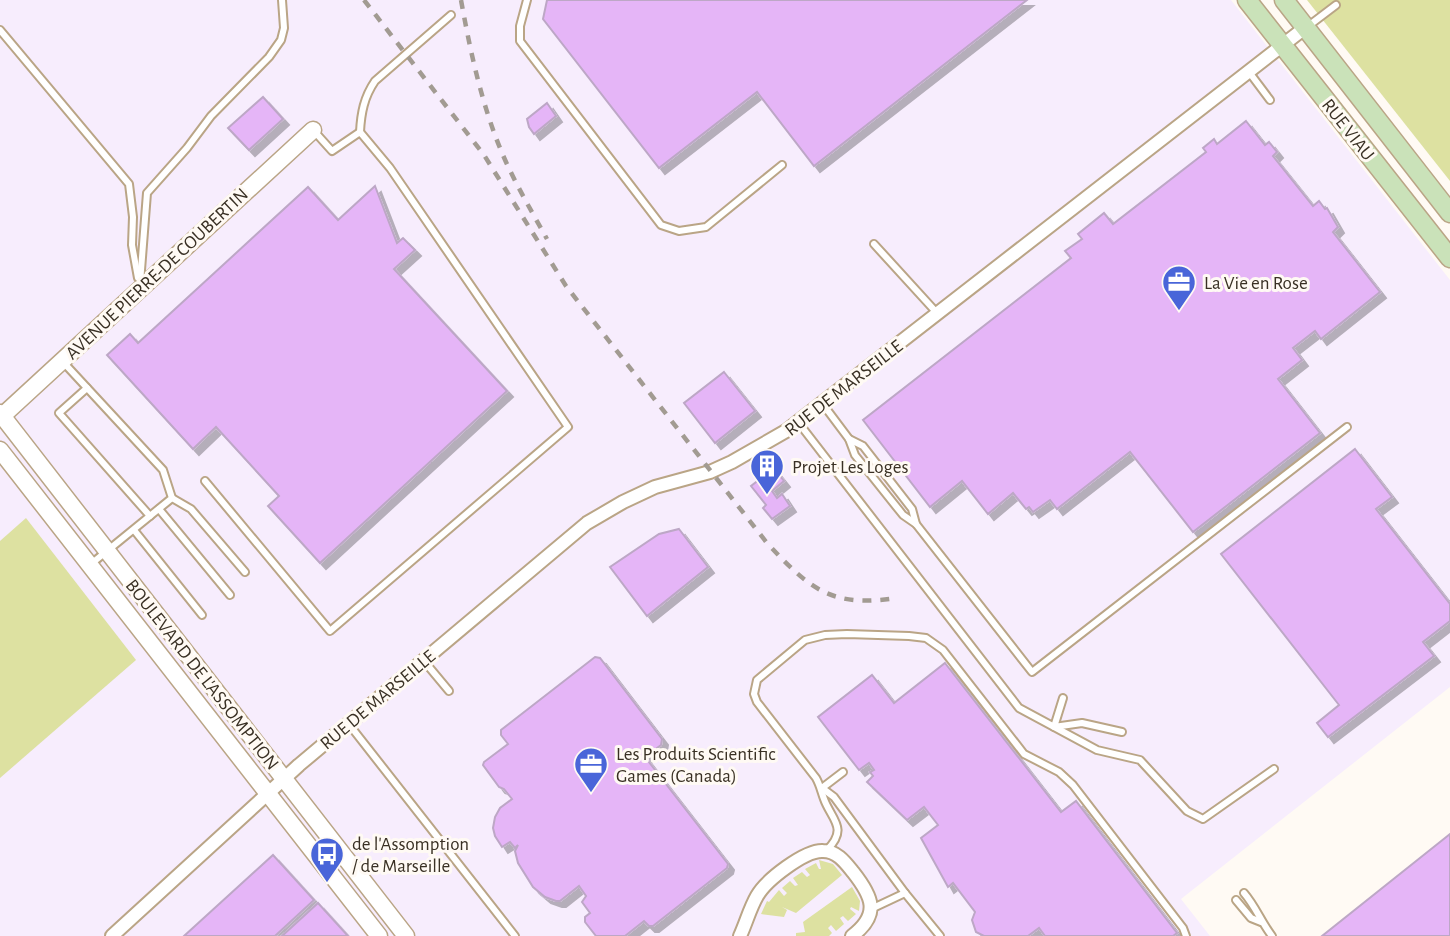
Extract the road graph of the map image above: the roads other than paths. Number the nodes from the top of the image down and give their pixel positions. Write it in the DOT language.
graph roads {
  1 [pos="282,0"];
  2 [pos="527,0"];
  3 [pos="1247,0"];
  4 [pos="1284,0"];
  5 [pos="1336,5"];
  6 [pos="451,15"];
  7 [pos="1306,27"];
  8 [pos="0,30"];
  9 [pos="1283,46"];
  10 [pos="1250,72"];
  11 [pos="1270,100"];
  12 [pos="313,130"];
  13 [pos="360,132"];
  14 [pos="782,164"];
  15 [pos="1450,213"];
  16 [pos="874,244"];
  17 [pos="1450,258"];
  18 [pos="140,288"];
  19 [pos="937,313"];
  20 [pos="62,360"];
  21 [pos="87,388"];
  22 [pos="821,403"];
  23 [pos="1,416"];
  24 [pos="797,422"];
  25 [pos="1347,427"];
  26 [pos="849,439"];
  27 [pos="0,450"];
  28 [pos="205,481"];
  29 [pos="172,498"];
  30 [pos="159,509"];
  31 [pos="150,516"];
  32 [pos="916,524"];
  33 [pos="134,530"];
  34 [pos="107,553"];
  35 [pos="90,565"];
  36 [pos="245,572"];
  37 [pos="230,595"];
  38 [pos="202,615"];
  39 [pos="422,660"];
  40 [pos="449,691"];
  41 [pos="1063,698"];
  42 [pos="348,723"];
  43 [pos="1054,727"];
  44 [pos="1122,732"];
  45 [pos="1274,769"];
  46 [pos="843,772"];
  47 [pos="285,778"];
  48 [pos="822,789"];
  49 [pos="269,792"];
  50 [pos="826,851"];
  51 [pos="905,893"];
  52 [pos="1244,893"];
  53 [pos="1236,900"];
  54 [pos="870,909"];
  55 [pos="1261,922"];
  56 [pos="112,936"];
  57 [pos="379,936"];
  58 [pos="406,936"];
  59 [pos="515,936"];
  60 [pos="740,936"];
  61 [pos="852,936"];
  62 [pos="940,936"];
  63 [pos="1186,936"];
  64 [pos="1272,936"];
  1 -- 18 [label="lane"];
  2 -- 14 [label="lane"];
  3 -- 9 [label="main road, RUE VIAU"];
  4 -- 7 [label="main road, RUE VIAU"];
  5 -- 7 [label="lane"];
  6 -- 13 [label="lane"];
  7 -- 9 [label="street, RUE DE MARSEILLE"];
  7 -- 15 [label="main road, RUE VIAU"];
  8 -- 18 [label="lane"];
  9 -- 10 [label="street, RUE DE MARSEILLE"];
  9 -- 17 [label="main road, RUE VIAU"];
  10 -- 11 [label="lane"];
  10 -- 19 [label="street, RUE DE MARSEILLE"];
  12 -- 13 [label="lane"];
  12 -- 18 [label="street, AVENUE PIERRE-DE COUBERTIN"];
  13 -- 28 [label="lane"];
  16 -- 19 [label="lane"];
  18 -- 20 [label="street, AVENUE PIERRE-DE COUBERTIN"];
  19 -- 22 [label="street, RUE DE MARSEILLE"];
  20 -- 21 [label="lane"];
  20 -- 23 [label="street, AVENUE PIERRE-DE COUBERTIN"];
  21 -- 29 [label="lane"];
  21 -- 31 [label="lane"];
  22 -- 24 [label="street, RUE DE MARSEILLE"];
  22 -- 26 [label="lane"];
  23 -- 34 [label="street, BOULEVARD DE L'ASSOMPTION"];
  24 -- 39 [label="street, RUE DE MARSEILLE"];
  24 -- 43 [label="lane"];
  25 -- 32 [label="lane"];
  26 -- 32 [label="lane"];
  26 -- 32 [label="lane"];
  27 -- 35 [label="street, BOULEVARD DE L'ASSOMPTION"];
  29 -- 30 [label="lane"];
  29 -- 36 [label="lane"];
  30 -- 31 [label="lane"];
  30 -- 37 [label="lane"];
  31 -- 33 [label="lane"];
  33 -- 34 [label="lane"];
  33 -- 38 [label="lane"];
  34 -- 35 [label="lane"];
  34 -- 47 [label="street, BOULEVARD DE L'ASSOMPTION"];
  35 -- 49 [label="street, BOULEVARD DE L'ASSOMPTION"];
  39 -- 40 [label="lane"];
  39 -- 42 [label="street, RUE DE MARSEILLE"];
  41 -- 43 [label="lane"];
  42 -- 47 [label="street, RUE DE MARSEILLE"];
  42 -- 59 [label="lane"];
  43 -- 44 [label="lane"];
  43 -- 45 [label="lane"];
  46 -- 48 [label="lane"];
  47 -- 49 [label="street, RUE DE MARSEILLE"];
  47 -- 58 [label="street, BOULEVARD DE L'ASSOMPTION"];
  48 -- 50 [label="lane"];
  48 -- 51 [label="lane"];
  48 -- 63 [label="lane"];
  49 -- 56 [label="street, RUE DE MARSEILLE"];
  49 -- 57 [label="street, BOULEVARD DE L'ASSOMPTION"];
  50 -- 54 [label="street"];
  50 -- 60 [label="street"];
  51 -- 54 [label="lane"];
  51 -- 62 [label="lane"];
  52 -- 55 [label="lane"];
  53 -- 55 [label="lane"];
  54 -- 61 [label="street"];
  55 -- 64 [label="lane"];
}
